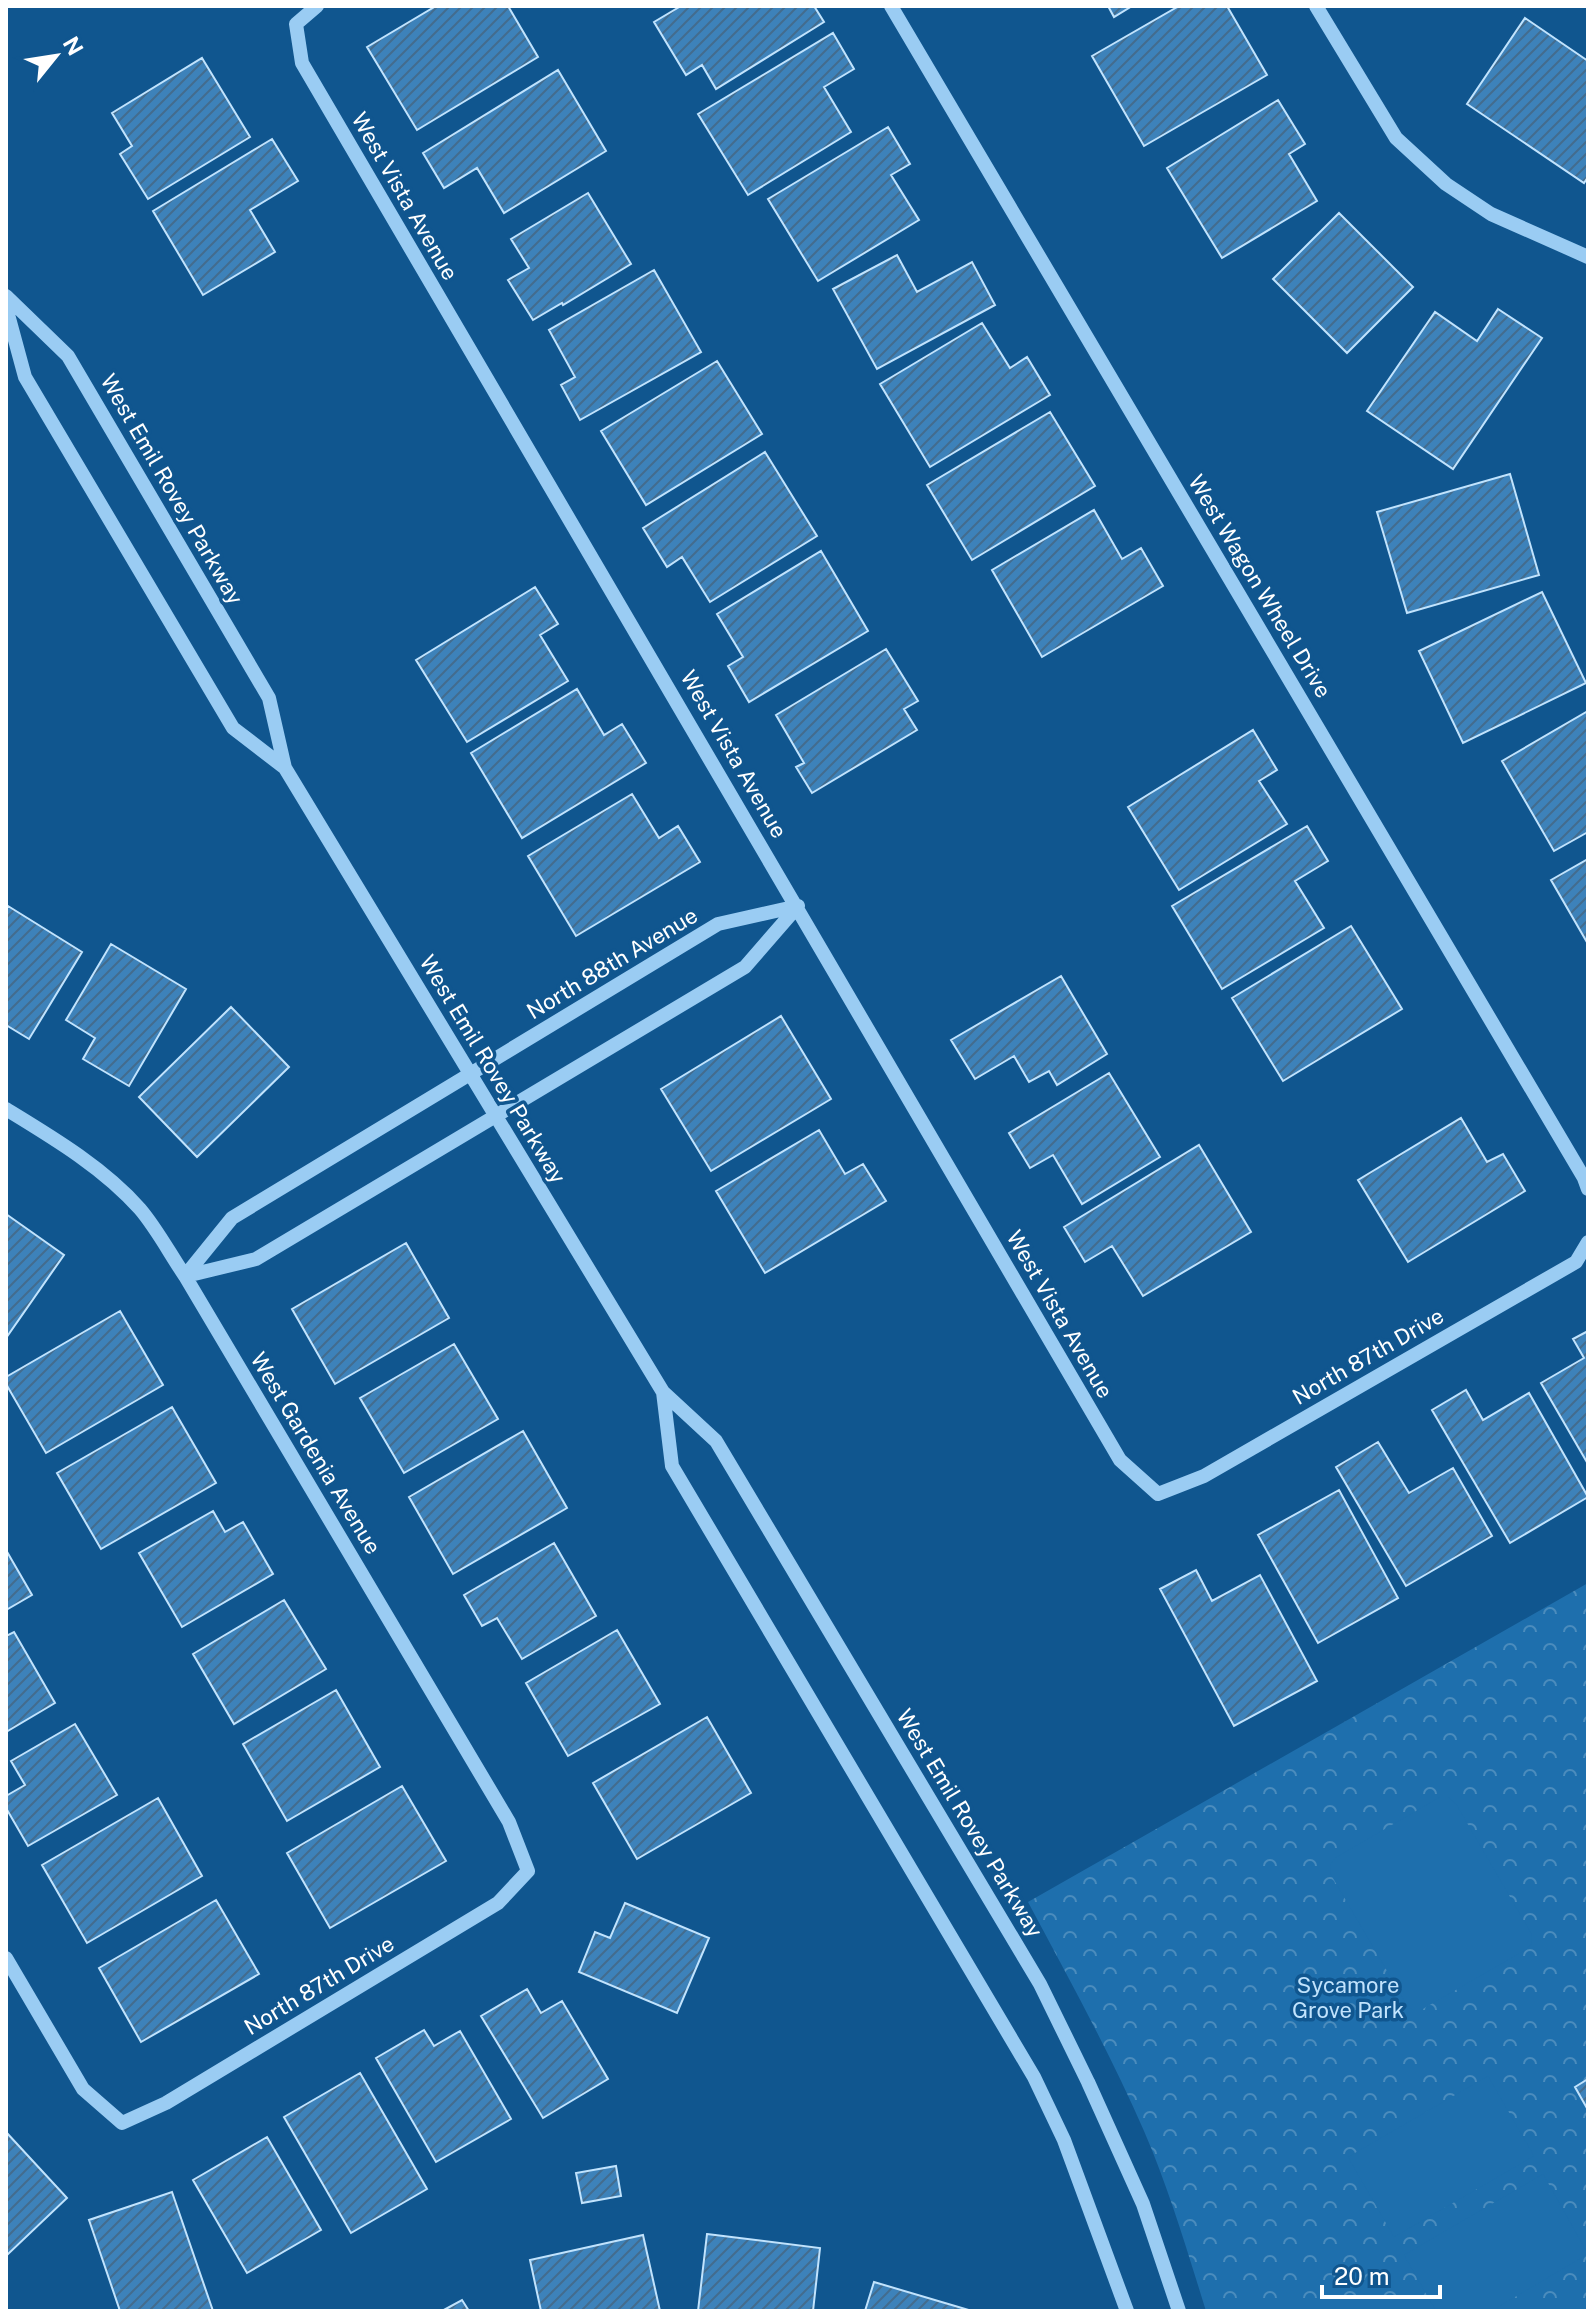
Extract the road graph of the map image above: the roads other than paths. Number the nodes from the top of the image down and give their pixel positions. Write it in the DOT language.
graph roads {
  1 [pos="317,6"];
  2 [pos="891,6"];
  3 [pos="1316,6"];
  4 [pos="1588,257"];
  5 [pos="6,296"];
  6 [pos="6,307"];
  7 [pos="285,768"];
  8 [pos="798,906"];
  9 [pos="470,1075"];
  10 [pos="6,1109"];
  11 [pos="496,1117"];
  12 [pos="1588,1189"];
  13 [pos="1588,1242"];
  14 [pos="185,1276"];
  15 [pos="663,1392"];
  16 [pos="1158,1494"];
  17 [pos="528,1871"];
  18 [pos="6,1958"];
  19 [pos="1127,2311"];
  20 [pos="1179,2311"];
  1 -- 8 [label="street, West Vista Avenue"];
  2 -- 12 [label="street, West Wagon Wheel Drive"];
  3 -- 4 [label="street"];
  5 -- 7 [label="street, West Emil Rovey Parkway"];
  6 -- 7 [label="street, West Emil Rovey Parkway"];
  7 -- 9 [label="street, West Emil Rovey Parkway"];
  8 -- 9 [label="street, North 88th Avenue"];
  8 -- 11 [label="street"];
  8 -- 16 [label="street, West Vista Avenue"];
  9 -- 11 [label="street, West Emil Rovey Parkway"];
  9 -- 14 [label="street, North 88th Avenue"];
  10 -- 14 [label="street, West Gardenia Avenue"];
  11 -- 14 [label="street"];
  11 -- 15 [label="street, West Emil Rovey Parkway"];
  13 -- 16 [label="street, North 87th Drive"];
  14 -- 17 [label="street, West Gardenia Avenue"];
  15 -- 19 [label="street, West Emil Rovey Parkway"];
  15 -- 20 [label="street, West Emil Rovey Parkway"];
  17 -- 18 [label="street, North 87th Drive"];
}
